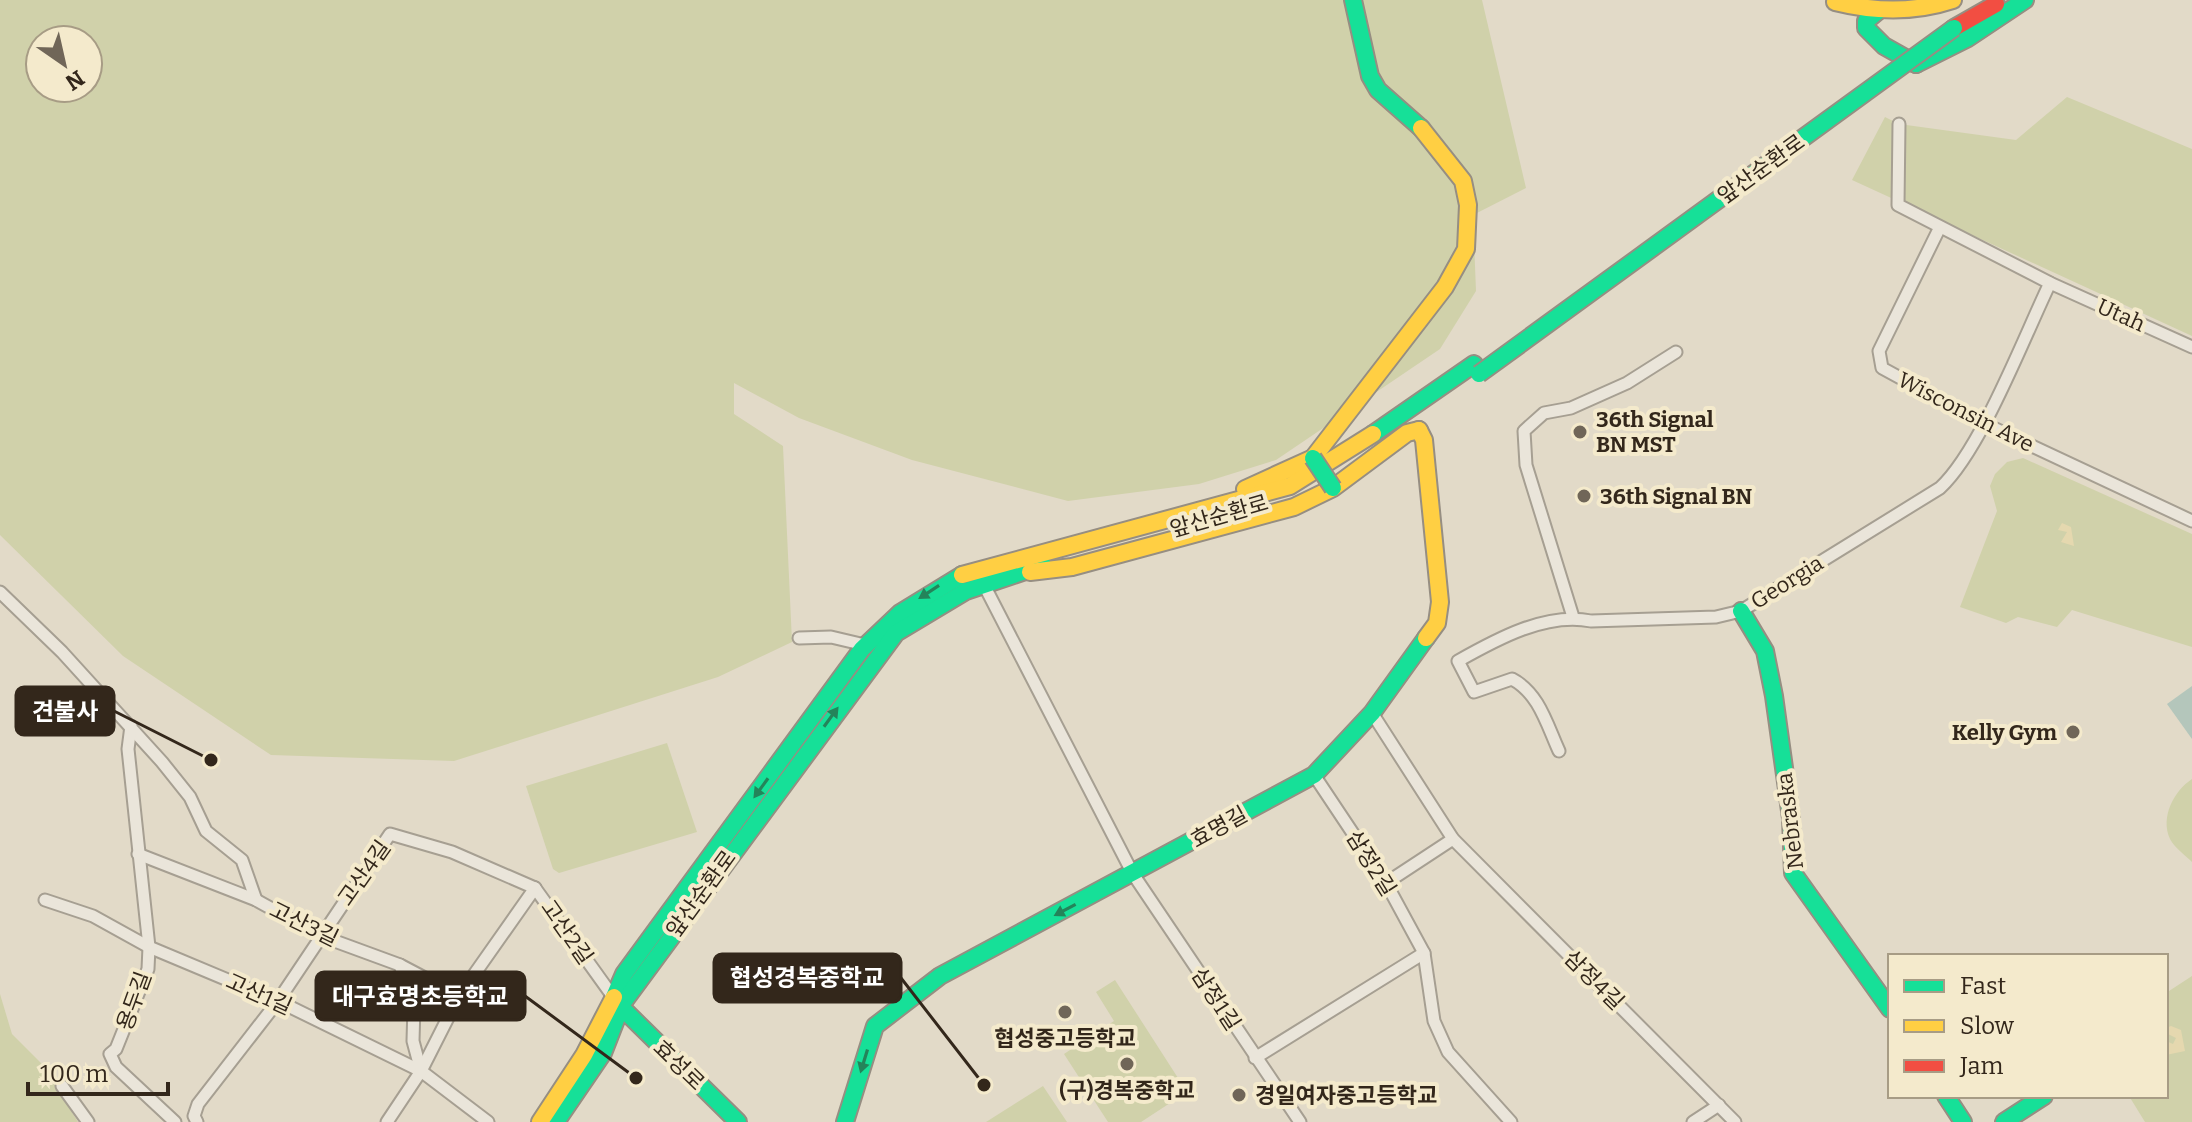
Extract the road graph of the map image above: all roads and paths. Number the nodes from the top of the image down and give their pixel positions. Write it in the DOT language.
graph roads {
  1 [pos="1353,0"];
  2 [pos="1953,0"];
  3 [pos="1975,0"];
  4 [pos="2004,0"];
  5 [pos="2025,0"];
  6 [pos="1833,1"];
  7 [pos="1878,11"];
  8 [pos="1951,23"];
  9 [pos="1866,28"];
  10 [pos="1899,124"];
  11 [pos="1940,227"];
  12 [pos="2050,283"];
  13 [pos="2192,347"];
  14 [pos="1676,352"];
  15 [pos="1983,423"];
  16 [pos="1313,458"];
  17 [pos="1333,488"];
  18 [pos="2192,521"];
  19 [pos="1001,569"];
  20 [pos="982,582"];
  21 [pos="0,592"];
  22 [pos="1741,611"];
  23 [pos="1573,617"];
  24 [pos="799,638"];
  25 [pos="865,645"];
  26 [pos="1372,713"];
  27 [pos="131,726"];
  28 [pos="1559,751"];
  29 [pos="1314,775"];
  30 [pos="1453,839"];
  31 [pos="138,854"];
  32 [pos="1133,874"];
  33 [pos="1386,883"];
  34 [pos="535,888"];
  35 [pos="45,900"];
  36 [pos="256,900"];
  37 [pos="321,936"];
  38 [pos="149,947"];
  39 [pos="1424,953"];
  40 [pos="400,965"];
  41 [pos="459,996"];
  42 [pos="278,1001"];
  43 [pos="617,1002"];
  44 [pos="1888,1006"];
  45 [pos="1255,1058"];
  46 [pos="421,1071"];
  47 [pos="62,1086"];
  48 [pos="1947,1098"];
  49 [pos="2041,1098"];
  50 [pos="1719,1105"];
  51 [pos="195,1119"];
  52 [pos="88,1122"];
  53 [pos="175,1122"];
  54 [pos="387,1122"];
  55 [pos="488,1122"];
  56 [pos="540,1122"];
  57 [pos="556,1122"];
  58 [pos="738,1122"];
  59 [pos="845,1122"];
  60 [pos="1300,1122"];
  61 [pos="1511,1122"];
  62 [pos="1693,1122"];
  63 [pos="1735,1122"];
  64 [pos="1963,1122"];
  65 [pos="2004,1122"];
  1 -- 16 [label="main road"];
  2 -- 7 [label="main road"];
  3 -- 8 [label="main road, 앞산순환로"];
  4 -- 8 [label="main road, 앞산순환로"];
  5 -- 9 [label="main road"];
  6 -- 7 [label="main road"];
  6 -- 9 [label="main road"];
  7 -- 9 [label="main road"];
  8 -- 19 [label="main road, 앞산순환로"];
  10 -- 11 [label="street, Utah"];
  11 -- 12 [label="street, Utah"];
  11 -- 15 [label="street, Wisconsin Ave"];
  12 -- 13 [label="street, Utah"];
  12 -- 15 [label="street, Georgia"];
  14 -- 23 [label="street"];
  15 -- 18 [label="street, Wisconsin Ave"];
  15 -- 22 [label="street, Georgia"];
  16 -- 17 [label="main road, bridge"];
  16 -- 19 [label="main road"];
  17 -- 19 [label="main road"];
  17 -- 26 [label="main road, 효명길"];
  19 -- 20 [label="main road, 앞산순환로"];
  19 -- 25 [label="main road, 앞산순환로, one-way"];
  20 -- 32 [label="street, 삼정1길"];
  43 -- 20 [label="main road, 앞산순환로, one-way"];
  21 -- 27 [label="street, 고산3길"];
  22 -- 23 [label="street, Georgia"];
  22 -- 44 [label="main road, Nebraska"];
  23 -- 28 [label="street, Georgia"];
  24 -- 25 [label="street"];
  25 -- 43 [label="main road, 앞산순환로, one-way"];
  26 -- 29 [label="main road, 효명길"];
  26 -- 30 [label="street, 삼정4길"];
  27 -- 31 [label="street, 용두길"];
  27 -- 36 [label="street, 고산3길"];
  29 -- 32 [label="main road, 효명길"];
  29 -- 33 [label="street, 삼정2길"];
  30 -- 33 [label="street"];
  30 -- 50 [label="street, 삼정4길"];
  31 -- 36 [label="street"];
  31 -- 38 [label="street, 용두길"];
  32 -- 45 [label="street, 삼정1길"];
  32 -- 59 [label="main road, 효명길, one-way"];
  33 -- 39 [label="street, 삼정2길"];
  34 -- 37 [label="street, 고산4길"];
  34 -- 41 [label="street, 고산2길"];
  34 -- 43 [label="street, 고산2길"];
  35 -- 38 [label="street, 용두길"];
  36 -- 37 [label="street, 고산3길"];
  37 -- 40 [label="street, 고산3길"];
  37 -- 42 [label="street, 고산4길"];
  38 -- 42 [label="street, 고산1길"];
  38 -- 53 [label="street, 용두길"];
  39 -- 45 [label="street"];
  39 -- 61 [label="street, 삼정2길"];
  40 -- 41 [label="street, 고산3길"];
  40 -- 46 [label="street"];
  41 -- 46 [label="street, 고산2길"];
  42 -- 46 [label="street, 고산1길"];
  42 -- 51 [label="street, 고산4길"];
  43 -- 56 [label="main road, 앞산순환로"];
  43 -- 57 [label="main road, 앞산순환로"];
  43 -- 58 [label="main road, 효성로"];
  45 -- 60 [label="street, 삼정1길"];
  46 -- 54 [label="street, 고산2길"];
  46 -- 55 [label="street, 고산1길"];
  47 -- 52 [label="street"];
  48 -- 64 [label="main road"];
  49 -- 65 [label="main road"];
  50 -- 62 [label="street"];
  50 -- 63 [label="street, 삼정4길"];
}
